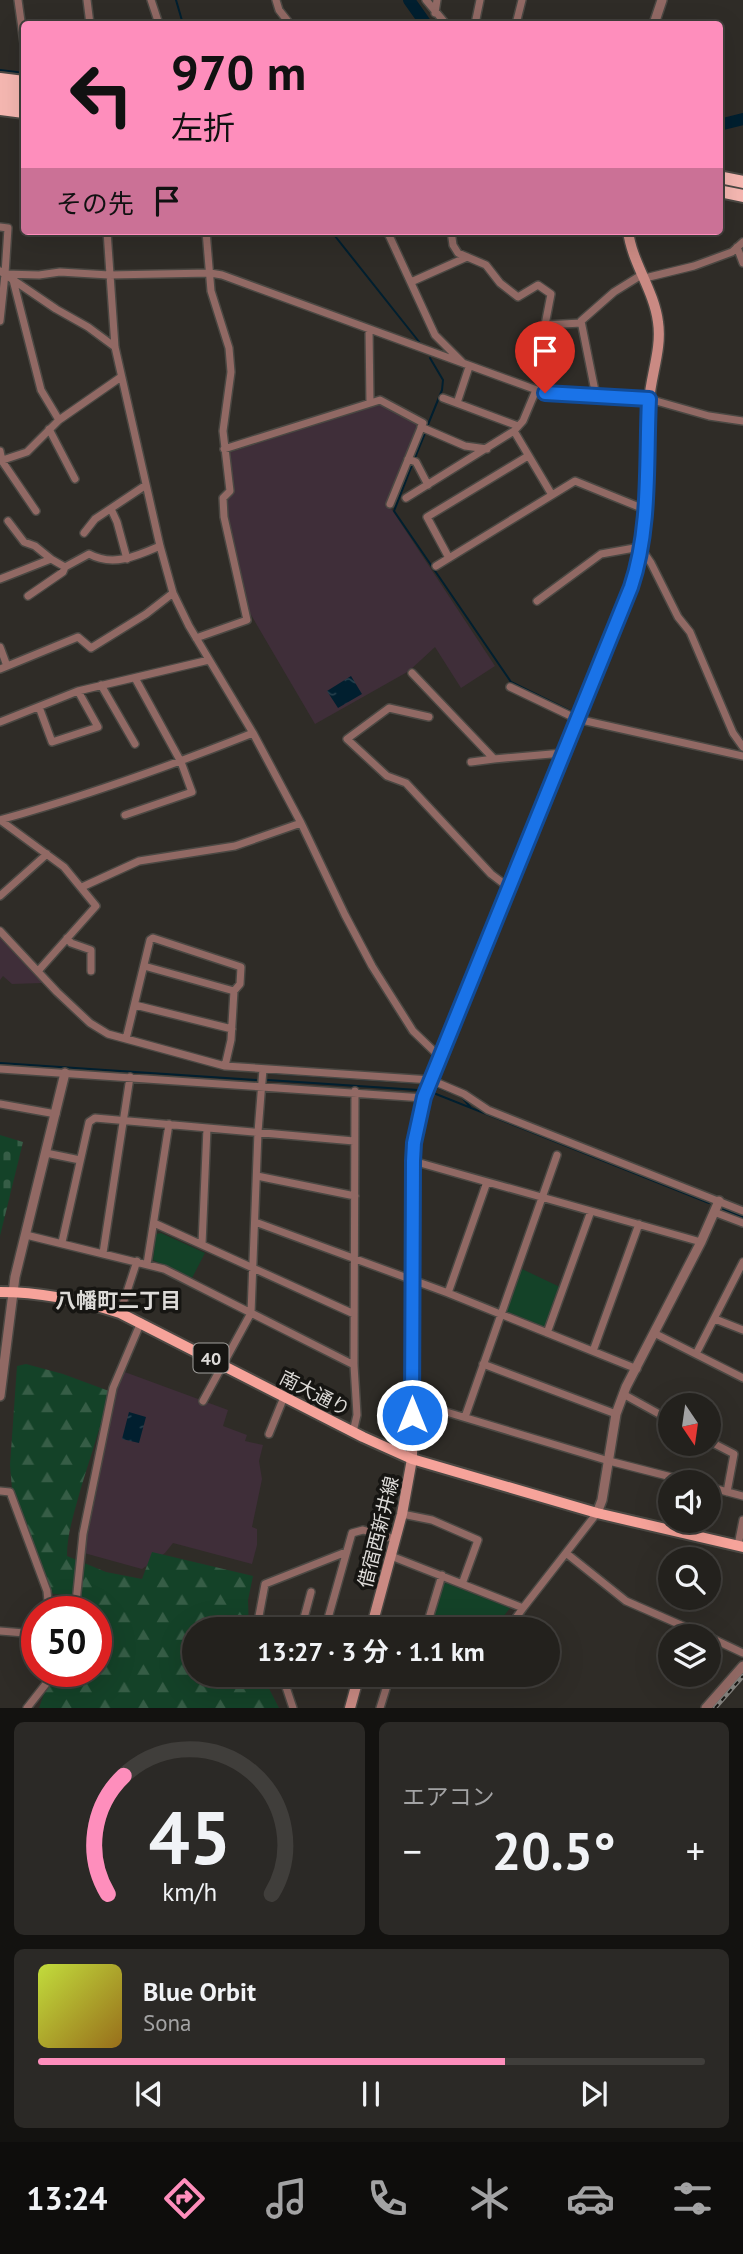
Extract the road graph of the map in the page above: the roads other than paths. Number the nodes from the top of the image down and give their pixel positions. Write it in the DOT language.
graph roads {
  1 [pos="18,0"];
  2 [pos="87,0"];
  3 [pos="151,0"];
  4 [pos="276,0"];
  5 [pos="425,0"];
  6 [pos="437,0"];
  7 [pos="480,0"];
  8 [pos="522,0"];
  9 [pos="662,0"];
  10 [pos="435,13"];
  11 [pos="90,21"];
  12 [pos="158,21"];
  13 [pos="288,21"];
  14 [pos="443,21"];
  15 [pos="475,21"];
  16 [pos="517,21"];
  17 [pos="655,21"];
  18 [pos="21,22"];
  19 [pos="0,79"];
  20 [pos="21,82"];
  21 [pos="0,88"];
  22 [pos="21,91"];
  23 [pos="0,99"];
  24 [pos="21,102"];
  25 [pos="0,109"];
  26 [pos="21,112"];
  27 [pos="723,178"];
  28 [pos="743,182"];
  29 [pos="723,192"];
  30 [pos="743,195"];
  31 [pos="0,227"];
  32 [pos="107,235"];
  33 [pos="206,235"];
  34 [pos="389,235"];
  35 [pos="452,235"];
  36 [pos="629,235"];
  37 [pos="740,244"];
  38 [pos="467,257"];
  39 [pos="743,263"];
  40 [pos="210,273"];
  41 [pos="109,275"];
  42 [pos="644,276"];
  43 [pos="2,278"];
  44 [pos="13,280"];
  45 [pos="411,282"];
  46 [pos="0,321"];
  47 [pos="581,323"];
  48 [pos="369,329"];
  49 [pos="115,347"];
  50 [pos="467,366"];
  51 [pos="121,377"];
  52 [pos="536,390"];
  53 [pos="596,396"];
  54 [pos="443,398"];
  55 [pos="649,399"];
  56 [pos="370,403"];
  57 [pos="457,403"];
  58 [pos="59,420"];
  59 [pos="743,421"];
  60 [pos="421,427"];
  61 [pos="49,429"];
  62 [pos="516,429"];
  63 [pos="224,449"];
  64 [pos="487,449"];
  65 [pos="0,451"];
  66 [pos="528,456"];
  67 [pos="408,460"];
  68 [pos="1,461"];
  69 [pos="75,479"];
  70 [pos="146,485"];
  71 [pos="428,485"];
  72 [pos="552,495"];
  73 [pos="405,498"];
  74 [pos="390,504"];
  75 [pos="111,509"];
  76 [pos="644,509"];
  77 [pos="36,511"];
  78 [pos="8,521"];
  79 [pos="84,533"];
  80 [pos="160,546"];
  81 [pos="640,547"];
  82 [pos="449,558"];
  83 [pos="51,559"];
  84 [pos="127,559"];
  85 [pos="65,566"];
  86 [pos="436,566"];
  87 [pos="0,579"];
  88 [pos="173,593"];
  89 [pos="28,596"];
  90 [pos="537,601"];
  91 [pos="196,638"];
  92 [pos="0,647"];
  93 [pos="209,660"];
  94 [pos="4,667"];
  95 [pos="412,673"];
  96 [pos="135,678"];
  97 [pos="101,685"];
  98 [pos="510,687"];
  99 [pos="78,691"];
  100 [pos="39,707"];
  101 [pos="429,717"];
  102 [pos="577,719"];
  103 [pos="0,722"];
  104 [pos="253,733"];
  105 [pos="135,744"];
  106 [pos="743,747"];
  107 [pos="563,752"];
  108 [pos="743,756"];
  109 [pos="495,760"];
  110 [pos="181,762"];
  111 [pos="471,762"];
  112 [pos="125,815"];
  113 [pos="0,820"];
  114 [pos="301,823"];
  115 [pos="47,854"];
  116 [pos="82,887"];
  117 [pos="508,887"];
  118 [pos="0,896"];
  119 [pos="0,931"];
  120 [pos="67,938"];
  121 [pos="144,966"];
  122 [pos="38,970"];
  123 [pos="91,971"];
  124 [pos="233,991"];
  125 [pos="135,1005"];
  126 [pos="232,1029"];
  127 [pos="126,1039"];
  128 [pos="440,1057"];
  129 [pos="225,1066"];
  130 [pos="0,1069"];
  131 [pos="263,1069"];
  132 [pos="65,1073"];
  133 [pos="130,1077"];
  134 [pos="431,1080"];
  135 [pos="261,1086"];
  136 [pos="355,1091"];
  137 [pos="424,1097"];
  138 [pos="0,1104"];
  139 [pos="57,1114"];
  140 [pos="124,1121"];
  141 [pos="169,1124"];
  142 [pos="207,1128"];
  143 [pos="258,1132"];
  144 [pos="354,1141"];
  145 [pos="46,1153"];
  146 [pos="557,1155"];
  147 [pos="79,1160"];
  148 [pos="413,1161"];
  149 [pos="257,1176"];
  150 [pos="487,1182"];
  151 [pos="355,1196"];
  152 [pos="542,1196"];
  153 [pos="719,1201"];
  154 [pos="591,1211"];
  155 [pos="743,1211"];
  156 [pos="714,1212"];
  157 [pos="256,1222"];
  158 [pos="154,1223"];
  159 [pos="743,1223"];
  160 [pos="639,1224"];
  161 [pos="26,1235"];
  162 [pos="62,1242"];
  163 [pos="701,1242"];
  164 [pos="202,1244"];
  165 [pos="103,1253"];
  166 [pos="355,1260"];
  167 [pos="137,1261"];
  168 [pos="743,1262"];
  169 [pos="147,1264"];
  170 [pos="254,1269"];
  171 [pos="740,1275"];
  172 [pos="413,1281"];
  173 [pos="6,1292"];
  174 [pos="448,1293"];
  175 [pos="120,1313"];
  176 [pos="251,1313"];
  177 [pos="354,1314"];
  178 [pos="500,1315"];
  179 [pos="715,1319"];
  180 [pos="141,1322"];
  181 [pos="743,1329"];
  182 [pos="547,1333"];
  183 [pos="654,1333"];
  184 [pos="593,1351"];
  185 [pos="696,1354"];
  186 [pos="2,1359"];
  187 [pos="223,1364"];
  188 [pos="483,1364"];
  189 [pos="354,1365"];
  190 [pos="637,1369"];
  191 [pos="743,1378"];
  192 [pos="623,1394"];
  193 [pos="0,1396"];
  194 [pos="284,1397"];
  195 [pos="203,1401"];
  196 [pos="412,1402"];
  197 [pos="658,1413"];
  198 [pos="616,1414"];
  199 [pos="465,1418"];
  200 [pos="353,1432"];
  201 [pos="269,1434"];
  202 [pos="721,1447"];
  203 [pos="412,1459"];
  204 [pos="609,1461"];
  205 [pos="658,1474"];
  206 [pos="721,1490"];
  207 [pos="0,1491"];
  208 [pos="727,1492"];
  209 [pos="743,1496"];
  210 [pos="597,1513"];
  211 [pos="402,1514"];
  212 [pos="743,1520"];
  213 [pos="395,1539"];
  214 [pos="740,1546"];
  215 [pos="346,1552"];
  216 [pos="566,1553"];
  217 [pos="391,1556"];
  218 [pos="442,1575"];
  219 [pos="462,1584"];
  220 [pos="311,1592"];
  221 [pos="47,1596"];
  222 [pos="77,1596"];
  223 [pos="523,1608"];
  224 [pos="259,1617"];
  225 [pos="304,1617"];
  226 [pos="328,1617"];
  227 [pos="374,1617"];
  228 [pos="429,1617"];
  229 [pos="517,1617"];
  230 [pos="678,1624"];
  231 [pos="0,1631"];
  232 [pos="21,1633"];
  233 [pos="721,1643"];
  234 [pos="743,1653"];
  235 [pos="743,1666"];
  236 [pos="43,1687"];
  237 [pos="286,1687"];
  238 [pos="356,1687"];
  239 [pos="387,1687"];
  240 [pos="27,1708"];
  241 [pos="293,1708"];
  242 [pos="350,1708"];
  243 [pos="380,1708"];
  244 [pos="706,1708"];
  1 -- 18 [label="street"];
  2 -- 11 [label="street"];
  3 -- 12 [label="street"];
  4 -- 13 [label="street"];
  5 -- 10 [label="street"];
  6 -- 10 [label="street"];
  7 -- 15 [label="street"];
  8 -- 16 [label="street"];
  9 -- 17 [label="street"];
  10 -- 14 [label="street"];
  19 -- 20 [label="highway"];
  21 -- 22 [label="highway"];
  23 -- 24 [label="highway"];
  25 -- 26 [label="highway"];
  27 -- 28 [label="highway"];
  29 -- 30 [label="highway"];
  31 -- 43 [label="street"];
  32 -- 41 [label="street"];
  33 -- 40 [label="street"];
  34 -- 45 [label="street"];
  35 -- 38 [label="street"];
  36 -- 42 [label="main road, 借宿西新井線"];
  37 -- 39 [label="street"];
  37 -- 42 [label="street"];
  38 -- 45 [label="street"];
  38 -- 47 [label="street"];
  40 -- 41 [label="street"];
  40 -- 48 [label="street"];
  40 -- 63 [label="street"];
  41 -- 43 [label="street"];
  41 -- 49 [label="street"];
  42 -- 47 [label="street"];
  42 -- 55 [label="main road, 借宿西新井線"];
  43 -- 44 [label="street"];
  43 -- 46 [label="street"];
  44 -- 49 [label="street"];
  44 -- 58 [label="street"];
  45 -- 50 [label="street"];
  47 -- 53 [label="street"];
  48 -- 50 [label="street"];
  48 -- 56 [label="street"];
  49 -- 51 [label="street"];
  50 -- 52 [label="street"];
  50 -- 57 [label="street"];
  51 -- 58 [label="street"];
  51 -- 70 [label="street"];
  52 -- 53 [label="street"];
  52 -- 62 [label="street"];
  53 -- 55 [label="street"];
  54 -- 57 [label="street"];
  55 -- 59 [label="street"];
  55 -- 76 [label="main road, 借宿西新井線"];
  56 -- 60 [label="street"];
  56 -- 63 [label="street"];
  57 -- 62 [label="street"];
  58 -- 61 [label="street"];
  60 -- 64 [label="street"];
  60 -- 67 [label="street"];
  61 -- 68 [label="street"];
  61 -- 69 [label="street"];
  62 -- 64 [label="street"];
  62 -- 66 [label="street"];
  63 -- 91 [label="street"];
  64 -- 71 [label="street"];
  65 -- 68 [label="street"];
  66 -- 72 [label="street"];
  66 -- 82 [label="street"];
  67 -- 71 [label="street"];
  67 -- 74 [label="street"];
  68 -- 77 [label="street"];
  70 -- 75 [label="street"];
  70 -- 80 [label="street"];
  71 -- 73 [label="street"];
  72 -- 76 [label="street"];
  72 -- 82 [label="street"];
  75 -- 79 [label="street"];
  75 -- 84 [label="street"];
  76 -- 81 [label="main road, 借宿西新井線"];
  78 -- 83 [label="street"];
  80 -- 84 [label="street"];
  80 -- 88 [label="street"];
  81 -- 90 [label="street"];
  81 -- 102 [label="main road, 借宿西新井線"];
  81 -- 106 [label="street"];
  82 -- 86 [label="street"];
  83 -- 85 [label="street"];
  83 -- 87 [label="street"];
  84 -- 85 [label="street"];
  85 -- 89 [label="street"];
  88 -- 91 [label="street"];
  88 -- 94 [label="street"];
  91 -- 93 [label="street"];
  92 -- 94 [label="street"];
  93 -- 96 [label="street"];
  93 -- 104 [label="street"];
  95 -- 109 [label="street"];
  96 -- 97 [label="street"];
  96 -- 110 [label="street"];
  97 -- 99 [label="street"];
  97 -- 105 [label="street"];
  98 -- 102 [label="street"];
  99 -- 100 [label="street"];
  99 -- 100 [label="street"];
  100 -- 103 [label="street"];
  101 -- 117 [label="street"];
  102 -- 107 [label="main road, 借宿西新井線"];
  102 -- 108 [label="street"];
  104 -- 110 [label="street"];
  104 -- 114 [label="street"];
  107 -- 109 [label="street"];
  107 -- 117 [label="main road, 借宿西新井線"];
  109 -- 111 [label="street"];
  110 -- 112 [label="street"];
  110 -- 113 [label="street"];
  113 -- 115 [label="street"];
  114 -- 116 [label="street"];
  114 -- 128 [label="street"];
  115 -- 116 [label="street"];
  115 -- 118 [label="street"];
  116 -- 120 [label="street"];
  117 -- 128 [label="main road, 借宿西新井線"];
  119 -- 122 [label="street"];
  120 -- 122 [label="street"];
  120 -- 123 [label="street"];
  121 -- 124 [label="street"];
  121 -- 124 [label="street"];
  121 -- 125 [label="street"];
  122 -- 127 [label="street"];
  124 -- 126 [label="street"];
  125 -- 126 [label="street"];
  125 -- 127 [label="street"];
  126 -- 129 [label="street"];
  127 -- 129 [label="street"];
  128 -- 134 [label="main road, 借宿西新井線"];
  129 -- 131 [label="street"];
  130 -- 132 [label="street"];
  131 -- 134 [label="street"];
  131 -- 135 [label="street"];
  132 -- 133 [label="street"];
  132 -- 139 [label="street"];
  133 -- 135 [label="street"];
  133 -- 140 [label="street"];
  134 -- 137 [label="main road, 借宿西新井線"];
  134 -- 153 [label="street"];
  135 -- 136 [label="street"];
  135 -- 143 [label="street"];
  136 -- 137 [label="street"];
  136 -- 144 [label="street"];
  137 -- 148 [label="main road, 借宿西新井線"];
  138 -- 139 [label="street"];
  139 -- 145 [label="street"];
  140 -- 141 [label="street"];
  140 -- 147 [label="street"];
  140 -- 165 [label="street"];
  141 -- 142 [label="street"];
  141 -- 158 [label="street"];
  142 -- 143 [label="street"];
  142 -- 164 [label="street"];
  143 -- 144 [label="street"];
  143 -- 149 [label="street"];
  144 -- 151 [label="street"];
  145 -- 147 [label="street"];
  145 -- 161 [label="street"];
  146 -- 152 [label="street"];
  147 -- 162 [label="street"];
  148 -- 150 [label="street"];
  148 -- 172 [label="main road, 借宿西新井線"];
  149 -- 151 [label="street"];
  149 -- 157 [label="street"];
  150 -- 152 [label="street"];
  150 -- 174 [label="street"];
  151 -- 166 [label="street"];
  152 -- 154 [label="street"];
  152 -- 178 [label="street"];
  153 -- 155 [label="street"];
  153 -- 156 [label="street"];
  154 -- 160 [label="street"];
  154 -- 182 [label="street"];
  156 -- 159 [label="street"];
  156 -- 163 [label="street"];
  157 -- 166 [label="street"];
  157 -- 170 [label="street"];
  158 -- 164 [label="street"];
  158 -- 169 [label="street"];
  160 -- 163 [label="street"];
  160 -- 184 [label="street"];
  161 -- 162 [label="street"];
  161 -- 173 [label="street"];
  162 -- 165 [label="street"];
  163 -- 183 [label="street"];
  164 -- 170 [label="street"];
  165 -- 167 [label="street"];
  166 -- 172 [label="street"];
  166 -- 177 [label="street"];
  167 -- 169 [label="street"];
  167 -- 175 [label="street"];
  168 -- 171 [label="street"];
  169 -- 176 [label="street"];
  170 -- 176 [label="street"];
  170 -- 177 [label="street"];
  171 -- 179 [label="street"];
  172 -- 174 [label="street"];
  172 -- 196 [label="main road, 借宿西新井線"];
  173 -- 175 [label="main road, 南大通り / 40"];
  173 -- 186 [label="street"];
  174 -- 178 [label="street"];
  175 -- 180 [label="main road, 南大通り / 40"];
  176 -- 187 [label="street"];
  176 -- 189 [label="street"];
  177 -- 189 [label="street"];
  178 -- 182 [label="street"];
  178 -- 188 [label="street"];
  179 -- 181 [label="street"];
  179 -- 185 [label="street"];
  180 -- 187 [label="main road, 南大通り / 40"];
  180 -- 222 [label="street"];
  182 -- 184 [label="street"];
  183 -- 185 [label="street"];
  183 -- 190 [label="street"];
  184 -- 190 [label="street"];
  185 -- 191 [label="street"];
  186 -- 193 [label="street"];
  187 -- 194 [label="main road, 南大通り / 40"];
  187 -- 195 [label="street"];
  188 -- 198 [label="street"];
  188 -- 199 [label="street"];
  189 -- 200 [label="street"];
  190 -- 192 [label="street"];
  192 -- 197 [label="street"];
  192 -- 198 [label="street"];
  194 -- 200 [label="main road, 南大通り / 40"];
  194 -- 201 [label="street"];
  196 -- 199 [label="street"];
  196 -- 203 [label="main road, 借宿西新井線"];
  198 -- 204 [label="street"];
  199 -- 204 [label="street"];
  200 -- 203 [label="main road, 南大通り / 40"];
  202 -- 208 [label="street"];
  203 -- 210 [label="main road, 南大通り / 40"];
  203 -- 211 [label="main road, 借宿西新井線"];
  204 -- 205 [label="street"];
  204 -- 210 [label="street"];
  206 -- 208 [label="street"];
  207 -- 221 [label="street"];
  208 -- 209 [label="street"];
  210 -- 214 [label="main road, 南大通り / 40"];
  210 -- 216 [label="street"];
  211 -- 213 [label="main road, 借宿西新井線"];
  211 -- 219 [label="street"];
  212 -- 214 [label="street"];
  213 -- 215 [label="street"];
  213 -- 217 [label="main road, 借宿西新井線"];
  215 -- 224 [label="street"];
  215 -- 226 [label="street"];
  216 -- 223 [label="street"];
  216 -- 230 [label="street"];
  217 -- 218 [label="street"];
  217 -- 227 [label="main road, 借宿西新井線"];
  218 -- 219 [label="street"];
  218 -- 228 [label="street"];
  219 -- 223 [label="street"];
  220 -- 225 [label="street"];
  223 -- 229 [label="street"];
  231 -- 232 [label="street"];
  233 -- 234 [label="street"];
  235 -- 244 [label="street"];
  236 -- 240 [label="street"];
  237 -- 241 [label="street"];
  238 -- 242 [label="main road"];
  239 -- 243 [label="street"];
}
